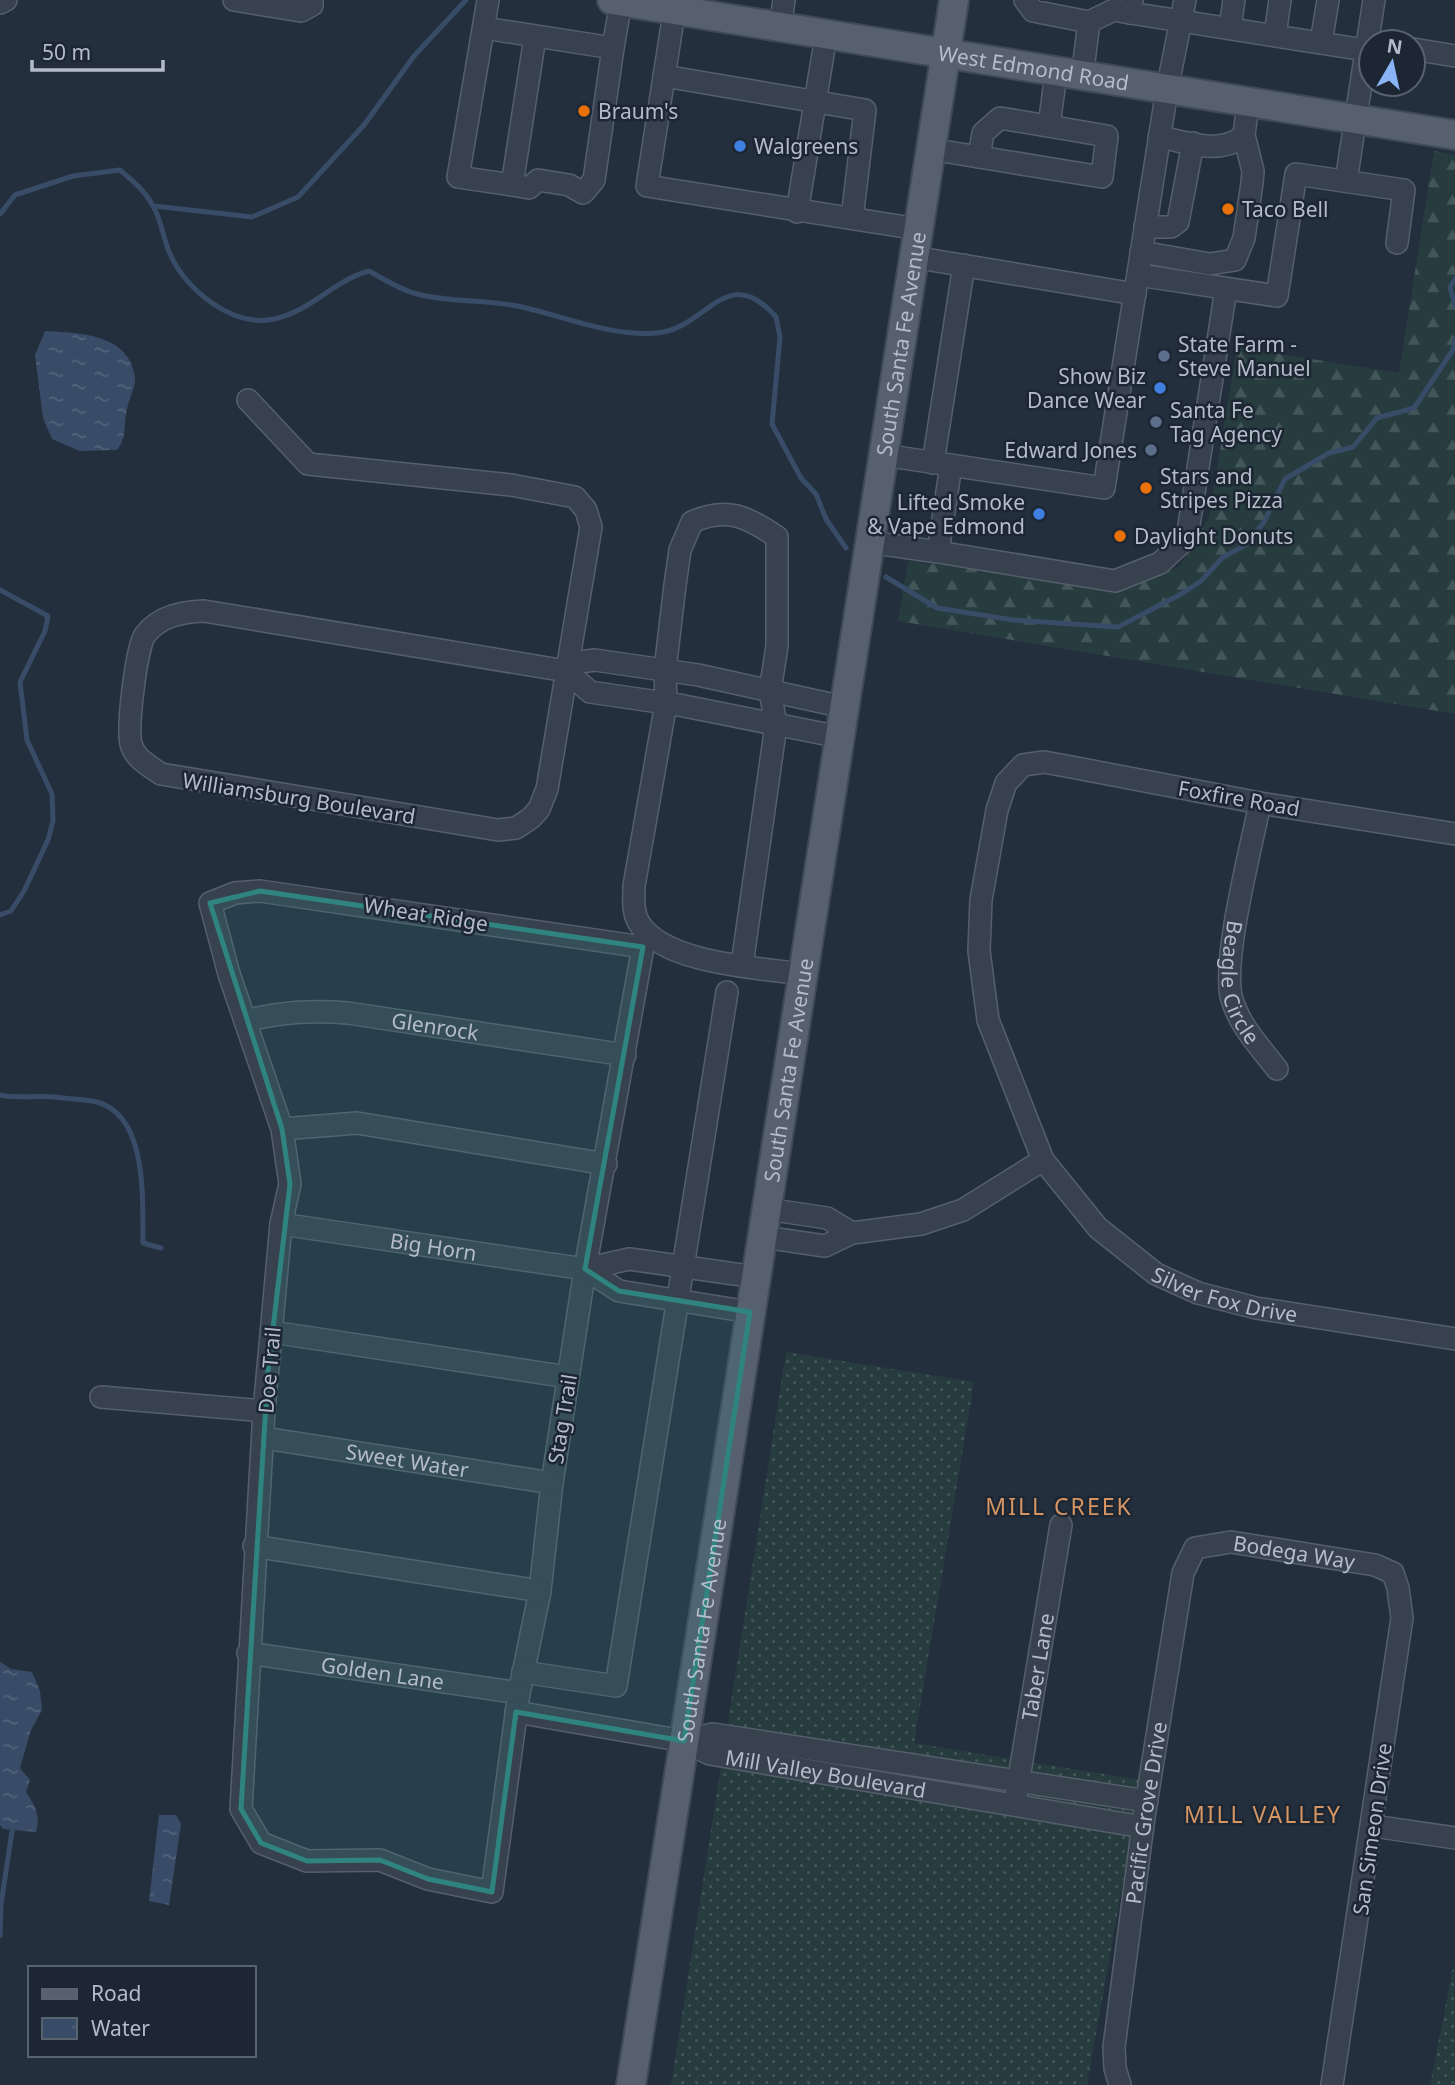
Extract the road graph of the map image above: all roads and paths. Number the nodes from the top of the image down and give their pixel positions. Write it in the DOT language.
graph roads {
  1 [pos="6,0"];
  2 [pos="234,0"];
  3 [pos="312,0"];
  4 [pos="488,0"];
  5 [pos="784,0"];
  6 [pos="954,0"];
  7 [pos="1024,0"];
  8 [pos="1234,0"];
  9 [pos="1280,0"];
  10 [pos="1328,0"];
  11 [pos="1374,0"];
  12 [pos="616,1"];
  13 [pos="0,3"];
  14 [pos="675,5"];
  15 [pos="1123,6"];
  16 [pos="1183,10"];
  17 [pos="1089,22"];
  18 [pos="1230,27"];
  19 [pos="484,28"];
  20 [pos="780,28"];
  21 [pos="1370,28"];
  22 [pos="1275,35"];
  23 [pos="827,36"];
  24 [pos="535,37"];
  25 [pos="1321,43"];
  26 [pos="1357,44"];
  27 [pos="613,48"];
  28 [pos="1427,52"];
  29 [pos="945,56"];
  30 [pos="1455,57"];
  31 [pos="664,76"];
  32 [pos="1069,76"];
  33 [pos="1167,90"];
  34 [pos="1359,98"];
  35 [pos="815,102"];
  36 [pos="1248,103"];
  37 [pos="1355,120"];
  38 [pos="1049,126"];
  39 [pos="1244,135"];
  40 [pos="1455,135"];
  41 [pos="1159,137"];
  42 [pos="1194,143"];
  43 [pos="930,149"];
  44 [pos="979,157"];
  45 [pos="1346,181"];
  46 [pos="520,186"];
  47 [pos="797,212"];
  48 [pos="852,218"];
  49 [pos="1145,227"];
  50 [pos="918,229"];
  51 [pos="1397,243"];
  52 [pos="1141,252"];
  53 [pos="914,257"];
  54 [pos="964,265"];
  55 [pos="1136,285"];
  56 [pos="1226,289"];
  57 [pos="248,400"];
  58 [pos="883,455"];
  59 [pos="942,464"];
  60 [pos="869,542"];
  61 [pos="938,552"];
  62 [pos="665,670"];
  63 [pos="566,671"];
  64 [pos="770,691"];
  65 [pos="666,703"];
  66 [pos="844,707"];
  67 [pos="776,725"];
  68 [pos="840,737"];
  69 [pos="1023,765"];
  70 [pos="1260,803"];
  71 [pos="1455,834"];
  72 [pos="210,903"];
  73 [pos="643,947"];
  74 [pos="742,965"];
  75 [pos="803,974"];
  76 [pos="727,992"];
  77 [pos="246,1021"];
  78 [pos="625,1055"];
  79 [pos="1277,1069"];
  80 [pos="282,1129"];
  81 [pos="1042,1160"];
  82 [pos="606,1164"];
  83 [pos="767,1209"];
  84 [pos="281,1224"];
  85 [pos="852,1233"];
  86 [pos="763,1237"];
  87 [pos="685,1267"];
  88 [pos="585,1269"];
  89 [pos="756,1277"];
  90 [pos="679,1300"];
  91 [pos="750,1312"];
  92 [pos="272,1332"];
  93 [pos="1455,1339"];
  94 [pos="568,1377"];
  95 [pos="101,1397"];
  96 [pos="264,1411"];
  97 [pos="264,1438"];
  98 [pos="552,1483"];
  99 [pos="1061,1525"];
  100 [pos="254,1546"];
  101 [pos="1195,1548"];
  102 [pos="1392,1573"];
  103 [pos="540,1591"];
  104 [pos="248,1653"];
  105 [pos="519,1693"];
  106 [pos="684,1741"];
  107 [pos="1018,1783"];
  108 [pos="1147,1801"];
  109 [pos="1014,1806"];
  110 [pos="1373,1826"];
  111 [pos="1143,1827"];
  112 [pos="1455,1838"];
  113 [pos="492,1892"];
  114 [pos="1119,2084"];
  115 [pos="631,2085"];
  116 [pos="1332,2085"];
  1 -- 13 [label="street"];
  2 -- 3 [label="street"];
  4 -- 19 [label="street"];
  5 -- 20 [label="street"];
  6 -- 29 [label="main road, South Santa Fe Avenue"];
  7 -- 17 [label="street"];
  8 -- 18 [label="street"];
  9 -- 22 [label="street"];
  10 -- 25 [label="street"];
  11 -- 21 [label="street"];
  12 -- 14 [label="main road, West Edmond Road"];
  12 -- 27 [label="street"];
  14 -- 20 [label="main road, West Edmond Road"];
  14 -- 31 [label="street"];
  15 -- 16 [label="street"];
  15 -- 17 [label="street"];
  16 -- 18 [label="street"];
  16 -- 33 [label="street"];
  17 -- 32 [label="street"];
  18 -- 22 [label="street"];
  19 -- 24 [label="street"];
  19 -- 46 [label="street"];
  20 -- 23 [label="main road, West Edmond Road"];
  22 -- 25 [label="street"];
  23 -- 29 [label="main road, West Edmond Road"];
  23 -- 35 [label="street"];
  24 -- 27 [label="street"];
  24 -- 46 [label="street"];
  25 -- 26 [label="street"];
  27 -- 46 [label="street"];
  28 -- 30 [label="street"];
  29 -- 32 [label="main road, West Edmond Road"];
  29 -- 43 [label="main road, South Santa Fe Avenue"];
  31 -- 35 [label="street"];
  31 -- 47 [label="street"];
  32 -- 33 [label="main road, West Edmond Road"];
  32 -- 38 [label="street"];
  33 -- 36 [label="main road, West Edmond Road"];
  33 -- 41 [label="street"];
  34 -- 37 [label="street"];
  35 -- 47 [label="street"];
  35 -- 48 [label="street"];
  36 -- 37 [label="main road, West Edmond Road"];
  36 -- 39 [label="street"];
  37 -- 40 [label="main road, West Edmond Road"];
  37 -- 45 [label="street"];
  38 -- 44 [label="street"];
  38 -- 44 [label="street"];
  39 -- 42 [label="street"];
  39 -- 52 [label="street"];
  41 -- 42 [label="street"];
  41 -- 49 [label="street"];
  42 -- 49 [label="street"];
  43 -- 44 [label="street"];
  43 -- 50 [label="main road, South Santa Fe Avenue"];
  45 -- 51 [label="street"];
  45 -- 56 [label="street"];
  47 -- 48 [label="street"];
  48 -- 50 [label="street"];
  49 -- 52 [label="street"];
  50 -- 53 [label="main road, South Santa Fe Avenue"];
  52 -- 55 [label="street"];
  53 -- 54 [label="street"];
  53 -- 58 [label="main road, South Santa Fe Avenue"];
  54 -- 55 [label="street"];
  54 -- 59 [label="street"];
  55 -- 56 [label="street"];
  55 -- 59 [label="street"];
  56 -- 61 [label="street"];
  57 -- 63 [label="street, Williamsburg Boulevard"];
  58 -- 59 [label="street"];
  58 -- 60 [label="main road, South Santa Fe Avenue"];
  59 -- 61 [label="street"];
  60 -- 61 [label="street"];
  60 -- 66 [label="main road, South Santa Fe Avenue"];
  62 -- 63 [label="street, Williamsburg Boulevard"];
  62 -- 64 [label="street, Williamsburg Boulevard"];
  62 -- 64 [label="street"];
  62 -- 65 [label="street"];
  63 -- 63 [label="street, Williamsburg Boulevard"];
  63 -- 65 [label="street, Williamsburg Boulevard"];
  64 -- 66 [label="street, Williamsburg Boulevard"];
  64 -- 67 [label="street"];
  65 -- 67 [label="street, Williamsburg Boulevard"];
  65 -- 74 [label="street"];
  66 -- 68 [label="main road, South Santa Fe Avenue"];
  67 -- 68 [label="street, Williamsburg Boulevard"];
  67 -- 74 [label="street"];
  68 -- 75 [label="main road, South Santa Fe Avenue"];
  69 -- 70 [label="street, Foxfire Road"];
  69 -- 81 [label="street, Silver Fox Drive"];
  70 -- 71 [label="street, Foxfire Road"];
  70 -- 79 [label="street, Beagle Circle"];
  72 -- 73 [label="street, Wheat Ridge"];
  72 -- 77 [label="street, Doe Trail"];
  73 -- 78 [label="street, Stag Trail"];
  74 -- 75 [label="street"];
  75 -- 83 [label="main road, South Santa Fe Avenue"];
  76 -- 87 [label="street"];
  77 -- 78 [label="street, Glenrock"];
  77 -- 80 [label="street, Doe Trail"];
  78 -- 82 [label="street, Stag Trail"];
  80 -- 82 [label="street"];
  80 -- 84 [label="street, Doe Trail"];
  81 -- 85 [label="street"];
  81 -- 93 [label="street, Silver Fox Drive"];
  82 -- 88 [label="street, Stag Trail"];
  83 -- 85 [label="street"];
  83 -- 86 [label="main road, South Santa Fe Avenue"];
  84 -- 88 [label="street, Big Horn"];
  84 -- 92 [label="street, Doe Trail"];
  85 -- 86 [label="street"];
  86 -- 89 [label="main road, South Santa Fe Avenue"];
  87 -- 88 [label="street, Big Horn"];
  87 -- 89 [label="street, Big Horn"];
  87 -- 90 [label="street"];
  88 -- 90 [label="street, Big Horn"];
  88 -- 94 [label="street, Stag Trail"];
  89 -- 91 [label="main road, South Santa Fe Avenue"];
  90 -- 91 [label="street, Big Horn"];
  90 -- 105 [label="street"];
  91 -- 106 [label="main road, South Santa Fe Avenue"];
  92 -- 94 [label="street"];
  92 -- 96 [label="street, Doe Trail"];
  94 -- 98 [label="street, Stag Trail"];
  95 -- 96 [label="street"];
  96 -- 97 [label="street, Doe Trail"];
  97 -- 98 [label="street, Sweet Water"];
  97 -- 100 [label="street, Doe Trail"];
  98 -- 103 [label="street, Stag Trail"];
  99 -- 107 [label="street, Taber Lane"];
  100 -- 103 [label="street"];
  100 -- 104 [label="street, Doe Trail"];
  101 -- 102 [label="street, Bodega Way"];
  101 -- 108 [label="street, Pacific Grove Drive"];
  102 -- 110 [label="street, San Simeon Drive"];
  103 -- 105 [label="street, Stag Trail"];
  104 -- 105 [label="street, Golden Lane"];
  104 -- 113 [label="street, Doe Trail"];
  105 -- 106 [label="street, Golden Lane"];
  105 -- 113 [label="street, Stag Trail"];
  106 -- 107 [label="street, Mill Valley Boulevard"];
  106 -- 109 [label="street, Mill Valley Boulevard"];
  106 -- 115 [label="main road, South Santa Fe Avenue"];
  107 -- 108 [label="street, Mill Valley Boulevard"];
  107 -- 109 [label="street, Taber Lane"];
  108 -- 111 [label="street, Pacific Grove Drive"];
  109 -- 111 [label="street, Mill Valley Boulevard"];
  110 -- 112 [label="street"];
  110 -- 116 [label="street, San Simeon Drive"];
  111 -- 114 [label="street, Pacific Grove Drive"];
}
